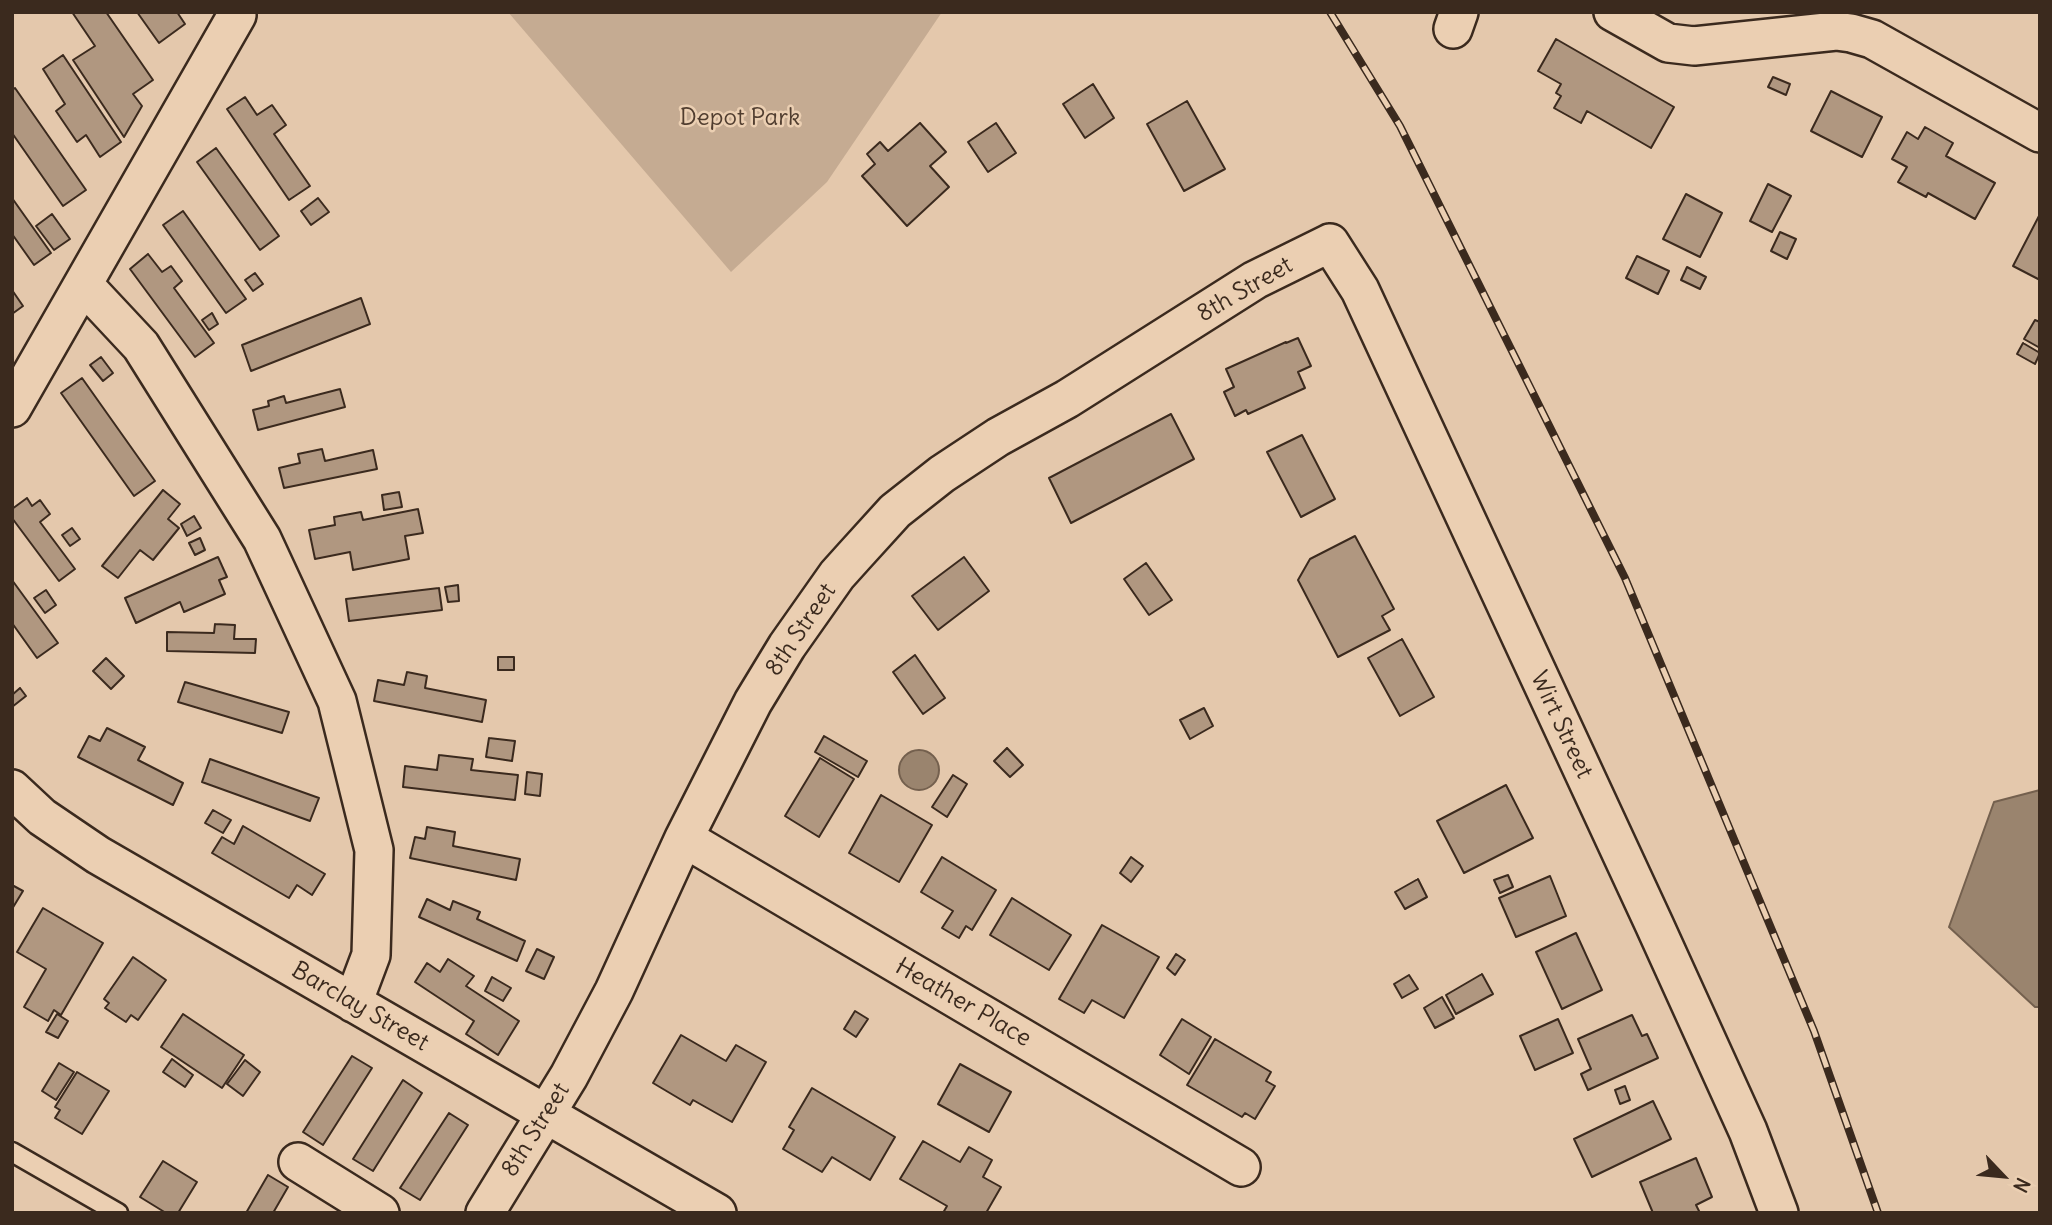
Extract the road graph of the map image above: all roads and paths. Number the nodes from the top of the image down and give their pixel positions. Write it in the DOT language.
graph roads {
  1 [pos="1612,12"];
  2 [pos="237,15"];
  3 [pos="2040,133"];
  4 [pos="1332,232"];
  5 [pos="83,284"];
  6 [pos="12,408"];
  7 [pos="12,789"];
  8 [pos="684,838"];
  9 [pos="353,1003"];
  10 [pos="545,1115"];
  11 [pos="12,1152"];
  12 [pos="298,1162"];
  13 [pos="1241,1167"];
  14 [pos="118,1213"];
  15 [pos="380,1213"];
  16 [pos="485,1213"];
  17 [pos="717,1213"];
  18 [pos="1779,1213"];
  1 -- 3 [label="street"];
  2 -- 5 [label="street"];
  4 -- 8 [label="street, 8th Street"];
  4 -- 18 [label="street, Wirt Street"];
  5 -- 6 [label="street"];
  5 -- 9 [label="street"];
  7 -- 9 [label="street, Barclay Street"];
  8 -- 10 [label="street, 8th Street"];
  8 -- 13 [label="street, Heather Place"];
  9 -- 10 [label="street, Barclay Street"];
  10 -- 16 [label="street, 8th Street"];
  10 -- 17 [label="street, Barclay Street"];
  11 -- 14 [label="lane"];
  12 -- 15 [label="street"];
}
